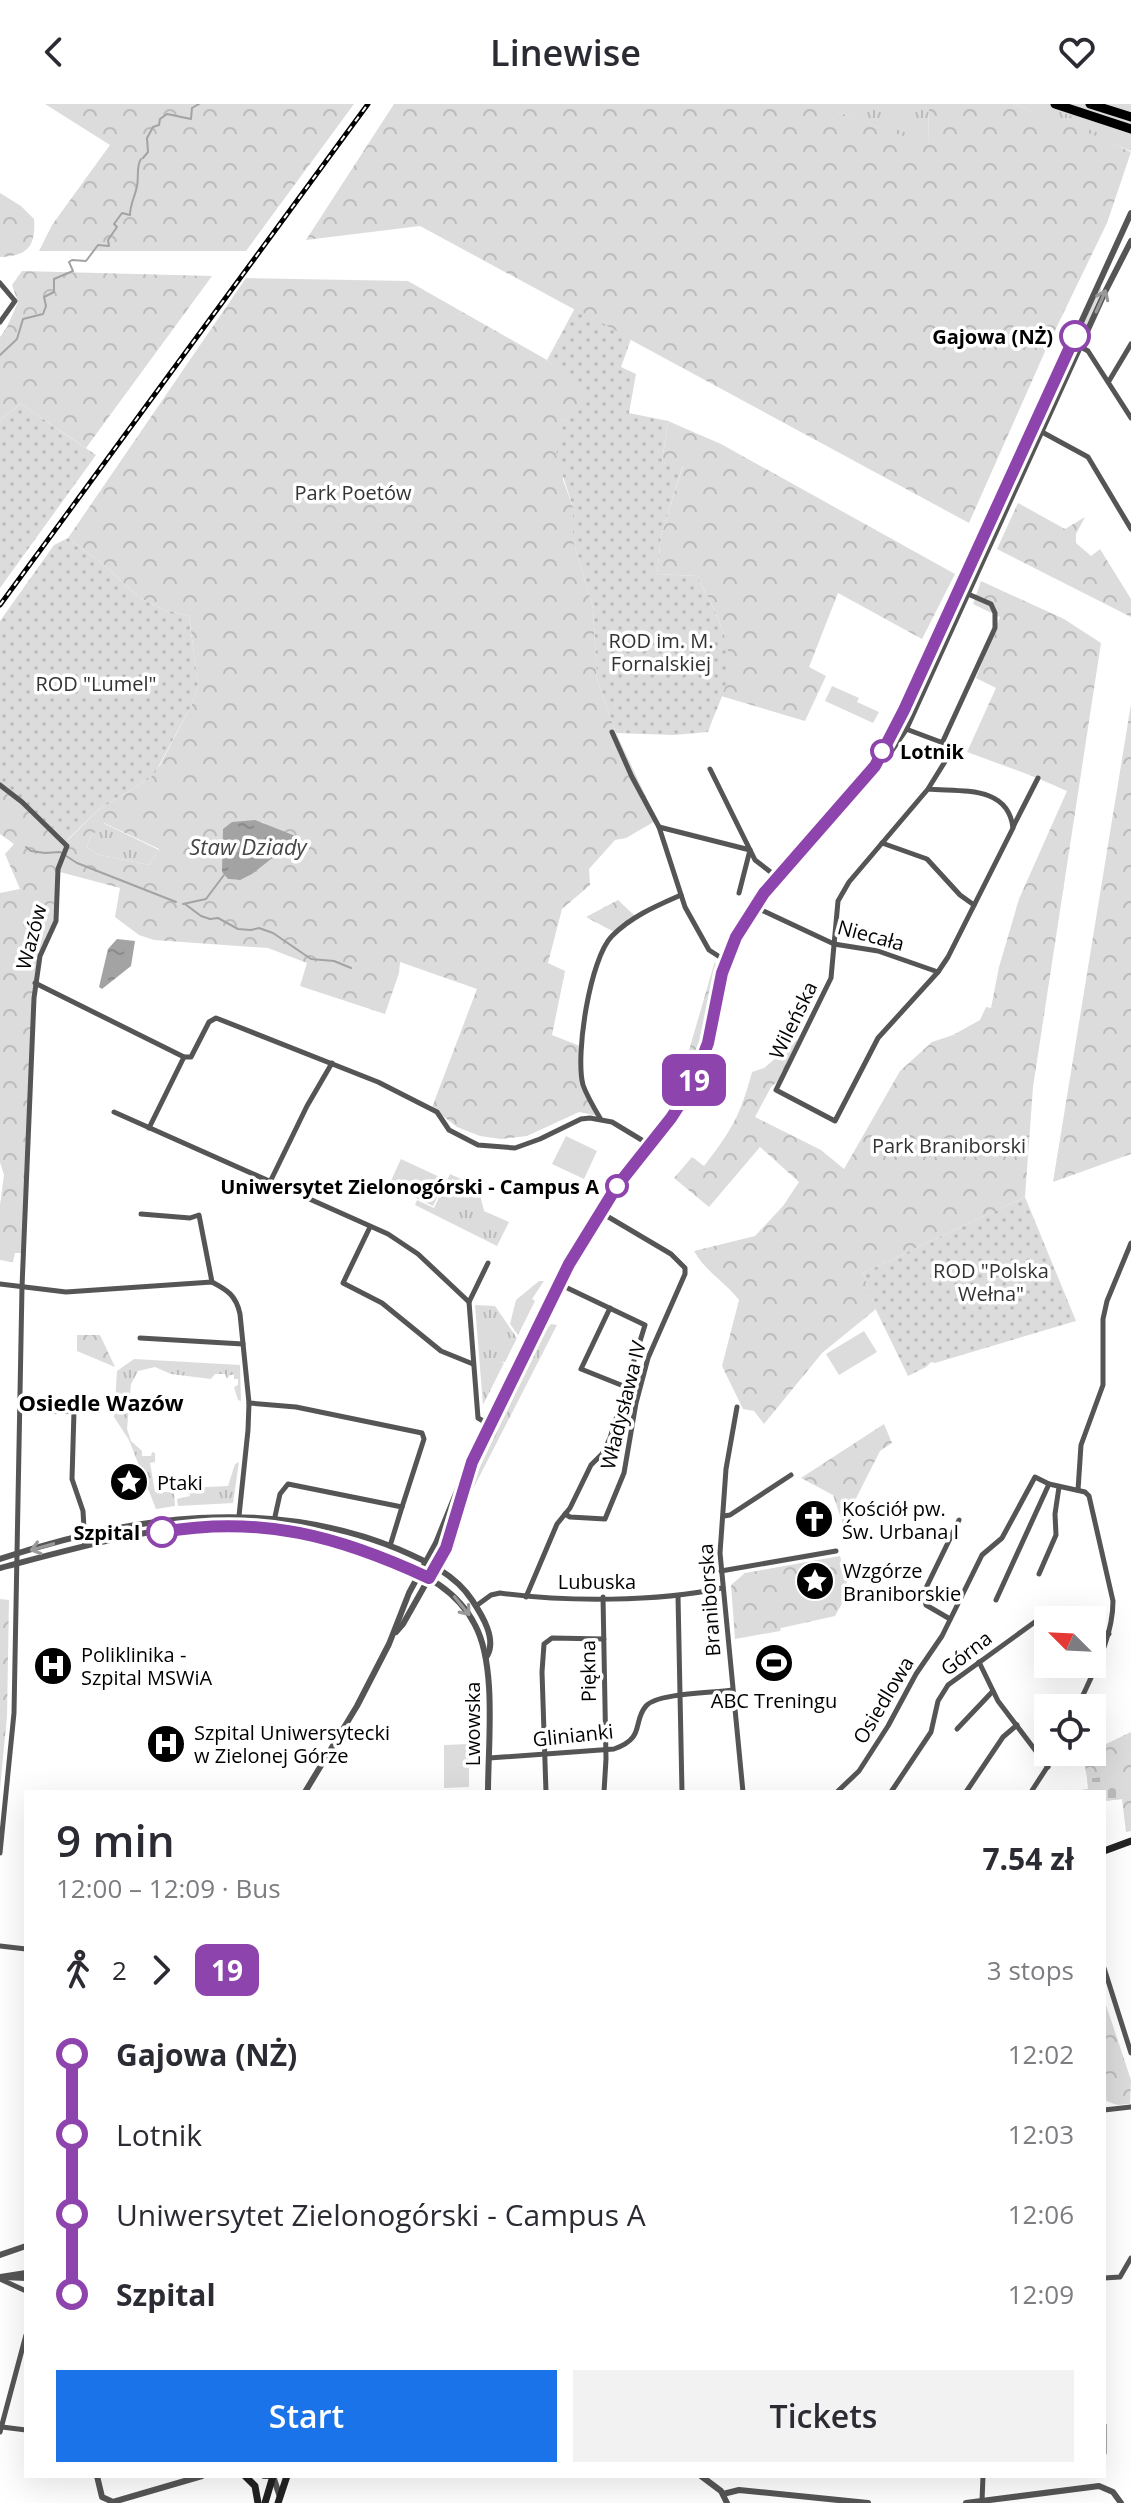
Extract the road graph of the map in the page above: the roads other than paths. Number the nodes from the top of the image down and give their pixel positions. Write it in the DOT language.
graph roads {
  1 [pos="1055,104"];
  2 [pos="1090,104"];
  3 [pos="1131,117"];
  4 [pos="1131,129"];
  5 [pos="1131,213"];
  6 [pos="1131,227"];
  7 [pos="1121,234"];
  8 [pos="1131,241"];
  9 [pos="0,283"];
  10 [pos="0,322"];
  11 [pos="1131,344"];
  12 [pos="1081,347"];
  13 [pos="1109,382"];
  14 [pos="1131,418"];
  15 [pos="1042,432"];
  16 [pos="1131,529"];
  17 [pos="968,594"];
  18 [pos="900,717"];
  19 [pos="906,729"];
  20 [pos="612,732"];
  21 [pos="890,736"];
  22 [pos="943,741"];
  23 [pos="875,766"];
  24 [pos="710,769"];
  25 [pos="1038,778"];
  26 [pos="0,785"];
  27 [pos="928,789"];
  28 [pos="659,827"];
  29 [pos="1013,828"];
  30 [pos="882,843"];
  31 [pos="750,850"];
  32 [pos="777,877"];
  33 [pos="739,893"];
  34 [pos="681,895"];
  35 [pos="974,905"];
  36 [pos="754,907"];
  37 [pos="834,944"];
  38 [pos="726,961"];
  39 [pos="938,972"];
  40 [pos="35,983"];
  41 [pos="184,1057"];
  42 [pos="332,1063"];
  43 [pos="114,1112"];
  44 [pos="600,1118"];
  45 [pos="149,1128"];
  46 [pos="650,1145"];
  47 [pos="270,1182"];
  48 [pos="600,1212"];
  49 [pos="141,1214"];
  50 [pos="370,1227"];
  51 [pos="1131,1243"];
  52 [pos="488,1263"];
  53 [pos="212,1282"];
  54 [pos="0,1284"];
  55 [pos="559,1284"];
  56 [pos="22,1287"];
  57 [pos="469,1302"];
  58 [pos="610,1308"];
  59 [pos="140,1338"];
  60 [pos="243,1344"];
  61 [pos="473,1364"];
  62 [pos="626,1387"];
  63 [pos="249,1403"];
  64 [pos="737,1407"];
  65 [pos="37,1411"];
  66 [pos="490,1425"];
  67 [pos="472,1462"];
  68 [pos="791,1475"];
  69 [pos="1049,1484"];
  70 [pos="1059,1487"];
  71 [pos="1078,1490"];
  72 [pos="402,1507"];
  73 [pos="565,1514"];
  74 [pos="239,1516"];
  75 [pos="724,1516"];
  76 [pos="275,1518"];
  77 [pos="959,1520"];
  78 [pos="230,1524"];
  79 [pos="273,1528"];
  80 [pos="84,1535"];
  81 [pos="382,1543"];
  82 [pos="85,1546"];
  83 [pos="390,1546"];
  84 [pos="366,1550"];
  85 [pos="836,1551"];
  86 [pos="17,1554"];
  87 [pos="0,1559"];
  88 [pos="426,1562"];
  89 [pos="18,1563"];
  90 [pos="436,1567"];
  91 [pos="0,1568"];
  92 [pos="721,1571"];
  93 [pos="419,1573"];
  94 [pos="1039,1574"];
  95 [pos="429,1578"];
  96 [pos="722,1588"];
  97 [pos="678,1596"];
  98 [pos="526,1597"];
  99 [pos="603,1597"];
  100 [pos="996,1600"];
  101 [pos="476,1606"];
  102 [pos="950,1619"];
  103 [pos="1034,1623"];
  104 [pos="395,1633"];
  105 [pos="1106,1633"];
  106 [pos="1109,1634"];
  107 [pos="604,1639"];
  108 [pos="487,1656"];
  109 [pos="979,1662"];
  110 [pos="732,1690"];
  111 [pos="993,1691"];
  112 [pos="1083,1694"];
  113 [pos="678,1697"];
  114 [pos="1017,1725"];
  115 [pos="957,1729"];
  116 [pos="605,1751"];
  117 [pos="544,1756"];
  118 [pos="488,1758"];
  119 [pos="1048,1767"];
  120 [pos="306,1790"];
  121 [pos="488,1790"];
  122 [pos="546,1790"];
  123 [pos="604,1790"];
  124 [pos="682,1790"];
  125 [pos="743,1790"];
  126 [pos="839,1790"];
  127 [pos="892,1790"];
  128 [pos="967,1790"];
  129 [pos="1032,1790"];
  130 [pos="1131,1841"];
  131 [pos="1106,1850"];
  132 [pos="0,1853"];
  133 [pos="0,1946"];
  134 [pos="24,1949"];
  135 [pos="1106,1974"];
  136 [pos="1131,2053"];
  137 [pos="1131,2107"];
  138 [pos="1106,2110"];
  139 [pos="24,2247"];
  140 [pos="0,2255"];
  141 [pos="1131,2258"];
  142 [pos="24,2275"];
  143 [pos="1,2278"];
  144 [pos="1106,2278"];
  145 [pos="24,2290"];
  146 [pos="24,2343"];
  147 [pos="1,2430"];
  148 [pos="24,2430"];
  149 [pos="97,2478"];
  150 [pos="196,2478"];
  151 [pos="247,2478"];
  152 [pos="270,2478"];
  153 [pos="271,2478"];
  154 [pos="703,2478"];
  155 [pos="983,2478"];
  156 [pos="286,2480"];
  157 [pos="101,2494"];
  158 [pos="723,2494"];
  159 [pos="279,2500"];
  160 [pos="123,2501"];
  161 [pos="982,2501"];
  162 [pos="101,2503"];
  163 [pos="258,2503"];
  164 [pos="265,2503"];
  165 [pos="727,2503"];
  166 [pos="868,2503"];
  167 [pos="966,2503"];
  168 [pos="1121,2503"];
  1 -- 4 [label="highway"];
  2 -- 3 [label="highway"];
  5 -- 7 [label="street"];
  6 -- 7 [label="street"];
  7 -- 18 [label="street"];
  12 -- 8 [label="street, one-way"];
  9 -- 10 [label="street"];
  11 -- 13 [label="street"];
  12 -- 13 [label="street"];
  12 -- 15 [label="street"];
  13 -- 14 [label="street"];
  15 -- 16 [label="street"];
  15 -- 17 [label="street"];
  17 -- 19 [label="street"];
  17 -- 22 [label="street"];
  18 -- 19 [label="street"];
  18 -- 21 [label="street"];
  19 -- 21 [label="street"];
  19 -- 22 [label="street"];
  19 -- 23 [label="street"];
  20 -- 28 [label="street"];
  21 -- 23 [label="street"];
  22 -- 27 [label="street"];
  23 -- 32 [label="street"];
  24 -- 31 [label="street"];
  25 -- 29 [label="street"];
  26 -- 40 [label="street, Wazów"];
  27 -- 29 [label="street"];
  27 -- 30 [label="street"];
  28 -- 31 [label="street"];
  28 -- 34 [label="street"];
  29 -- 35 [label="street"];
  30 -- 35 [label="street"];
  30 -- 37 [label="street"];
  31 -- 32 [label="street"];
  31 -- 33 [label="street"];
  32 -- 36 [label="street"];
  34 -- 38 [label="street"];
  34 -- 44 [label="street"];
  35 -- 39 [label="street"];
  36 -- 37 [label="street, Niecała"];
  36 -- 38 [label="street"];
  37 -- 39 [label="street, Niecała"];
  37 -- 39 [label="street, Wileńska"];
  38 -- 46 [label="street"];
  40 -- 41 [label="street"];
  40 -- 56 [label="street, Wazów"];
  41 -- 42 [label="street"];
  41 -- 45 [label="street"];
  42 -- 44 [label="street"];
  42 -- 47 [label="street"];
  43 -- 45 [label="street"];
  44 -- 46 [label="street"];
  45 -- 47 [label="street"];
  46 -- 48 [label="street"];
  47 -- 50 [label="street"];
  48 -- 55 [label="street"];
  48 -- 73 [label="street, Władysława IV"];
  49 -- 53 [label="street"];
  50 -- 57 [label="street"];
  50 -- 61 [label="street"];
  51 -- 71 [label="street"];
  52 -- 57 [label="street"];
  53 -- 56 [label="street"];
  53 -- 60 [label="street"];
  54 -- 56 [label="street"];
  55 -- 58 [label="street, Władysława IV"];
  55 -- 66 [label="street"];
  56 -- 86 [label="street, Wazów"];
  57 -- 61 [label="street"];
  58 -- 62 [label="street, Władysława IV"];
  58 -- 62 [label="street, Władysława IV"];
  59 -- 60 [label="street"];
  60 -- 63 [label="street"];
  61 -- 66 [label="street"];
  62 -- 73 [label="street, Władysława IV"];
  63 -- 72 [label="street"];
  63 -- 74 [label="street"];
  64 -- 75 [label="street, Braniborska"];
  65 -- 80 [label="street"];
  66 -- 67 [label="street"];
  67 -- 88 [label="street"];
  67 -- 90 [label="street"];
  68 -- 75 [label="street"];
  69 -- 70 [label="street"];
  69 -- 100 [label="street"];
  69 -- 102 [label="street, Osiedlowa"];
  70 -- 71 [label="street"];
  70 -- 94 [label="street"];
  71 -- 106 [label="street"];
  72 -- 76 [label="street"];
  72 -- 83 [label="street"];
  73 -- 98 [label="street, Władysława IV"];
  74 -- 76 [label="street, Lwowska"];
  74 -- 78 [label="street"];
  74 -- 80 [label="street, Lwowska"];
  75 -- 92 [label="street, Braniborska"];
  76 -- 79 [label="street"];
  76 -- 81 [label="street, Lwowska"];
  77 -- 102 [label="street"];
  78 -- 79 [label="street, Lwowska"];
  78 -- 82 [label="street, Lwowska"];
  79 -- 84 [label="street, Lwowska"];
  80 -- 82 [label="street"];
  80 -- 86 [label="street, Lwowska, one-way"];
  81 -- 83 [label="street, Lwowska"];
  81 -- 84 [label="street"];
  82 -- 89 [label="street, Lwowska"];
  83 -- 88 [label="street, Lwowska"];
  84 -- 93 [label="street, Lwowska"];
  85 -- 92 [label="street"];
  86 -- 87 [label="street, Lwowska"];
  86 -- 89 [label="street, Wazów"];
  88 -- 90 [label="street, Lwowska"];
  88 -- 93 [label="street"];
  89 -- 91 [label="street, Lwowska"];
  89 -- 132 [label="street, Wazów"];
  90 -- 95 [label="street"];
  90 -- 101 [label="street, Lwowska"];
  92 -- 96 [label="street, Braniborska"];
  93 -- 95 [label="street, Lwowska"];
  93 -- 104 [label="street"];
  95 -- 104 [label="street"];
  95 -- 108 [label="street, Lwowska, one-way"];
  96 -- 97 [label="street, Lubuska"];
  96 -- 110 [label="street, Braniborska"];
  97 -- 99 [label="street, Lubuska"];
  97 -- 113 [label="street"];
  98 -- 99 [label="street, Lubuska"];
  98 -- 101 [label="street, Lubuska"];
  99 -- 107 [label="street, Piękna"];
  101 -- 108 [label="street, Lwowska"];
  102 -- 126 [label="street, Osiedlowa"];
  103 -- 109 [label="street, Górna"];
  104 -- 120 [label="street"];
  105 -- 106 [label="street"];
  106 -- 112 [label="street"];
  107 -- 116 [label="street, Piękna"];
  107 -- 117 [label="street"];
  108 -- 118 [label="street, Lwowska"];
  109 -- 111 [label="street"];
  109 -- 127 [label="street, Górna"];
  110 -- 113 [label="street, Glinianki"];
  110 -- 125 [label="street, Braniborska"];
  111 -- 114 [label="street"];
  111 -- 115 [label="street"];
  113 -- 116 [label="street, Glinianki"];
  113 -- 124 [label="street"];
  114 -- 119 [label="street"];
  114 -- 128 [label="street"];
  116 -- 117 [label="street, Glinianki"];
  116 -- 123 [label="street, Piękna"];
  117 -- 118 [label="street, Glinianki"];
  117 -- 122 [label="street"];
  118 -- 121 [label="street, Lwowska"];
  119 -- 129 [label="street"];
  130 -- 131 [label="main road"];
  133 -- 134 [label="street"];
  135 -- 136 [label="street"];
  137 -- 138 [label="street"];
  139 -- 140 [label="street"];
  141 -- 144 [label="street"];
  142 -- 143 [label="street"];
  143 -- 145 [label="street"];
  146 -- 147 [label="street"];
  147 -- 148 [label="street"];
  149 -- 157 [label="street"];
  150 -- 160 [label="street"];
  151 -- 163 [label="main road"];
  152 -- 164 [label="main road"];
  153 -- 159 [label="street"];
  154 -- 158 [label="street"];
  155 -- 161 [label="street"];
  156 -- 159 [label="main road"];
  157 -- 160 [label="street"];
  157 -- 162 [label="street"];
  158 -- 165 [label="street"];
  158 -- 166 [label="street"];
  161 -- 167 [label="street"];
  161 -- 168 [label="street"];
}
